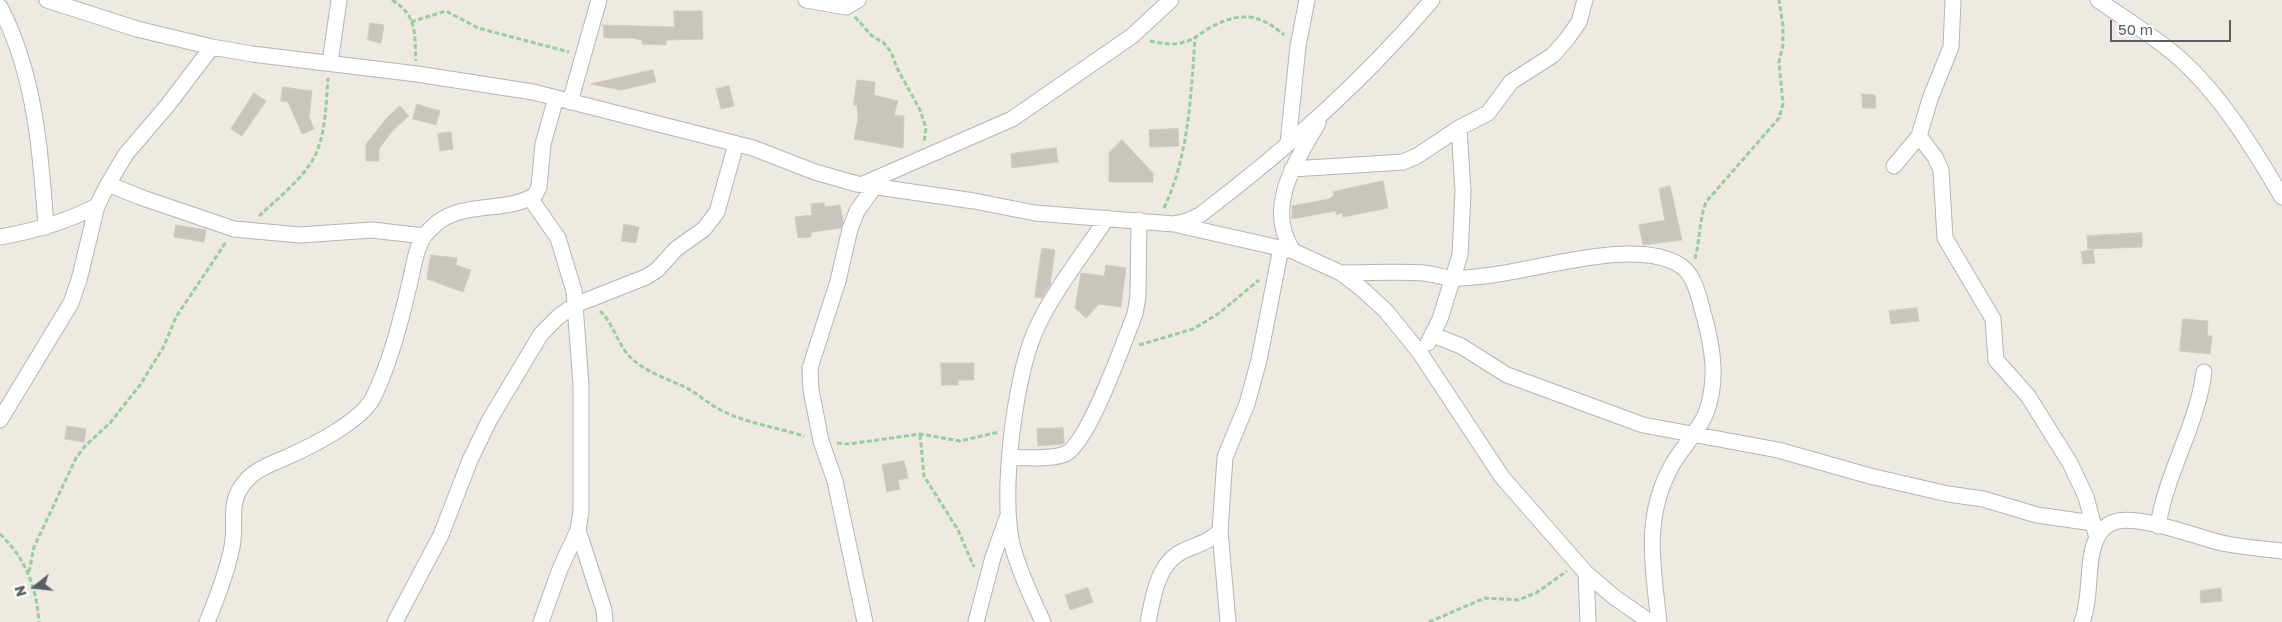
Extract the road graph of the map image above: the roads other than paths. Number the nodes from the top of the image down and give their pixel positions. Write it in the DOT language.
graph roads {
  1 [pos="47,0"];
  2 [pos="339,0"];
  3 [pos="599,0"];
  4 [pos="806,0"];
  5 [pos="1171,0"];
  6 [pos="1307,0"];
  7 [pos="1432,0"];
  8 [pos="1585,0"];
  9 [pos="1952,0"];
  10 [pos="2098,0"];
  11 [pos="852,3"];
  12 [pos="0,7"];
  13 [pos="212,47"];
  14 [pos="330,63"];
  15 [pos="563,100"];
  16 [pos="1326,108"];
  17 [pos="1459,128"];
  18 [pos="1919,136"];
  19 [pos="736,144"];
  20 [pos="1288,144"];
  21 [pos="1894,166"];
  22 [pos="1292,170"];
  23 [pos="108,184"];
  24 [pos="868,185"];
  25 [pos="2282,197"];
  26 [pos="530,198"];
  27 [pos="97,206"];
  28 [pos="1107,218"];
  29 [pos="1139,220"];
  30 [pos="1174,224"];
  31 [pos="46,227"];
  32 [pos="424,236"];
  33 [pos="0,237"];
  34 [pos="1287,250"];
  35 [pos="1341,273"];
  36 [pos="1452,278"];
  37 [pos="582,302"];
  38 [pos="1433,335"];
  39 [pos="1420,353"];
  40 [pos="2204,372"];
  41 [pos="0,420"];
  42 [pos="1693,434"];
  43 [pos="1011,458"];
  44 [pos="1008,515"];
  45 [pos="2093,523"];
  46 [pos="2158,526"];
  47 [pos="578,530"];
  48 [pos="1220,531"];
  49 [pos="2097,538"];
  50 [pos="2282,551"];
  51 [pos="1581,568"];
  52 [pos="207,622"];
  53 [pos="394,622"];
  54 [pos="541,622"];
  55 [pos="605,622"];
  56 [pos="865,622"];
  57 [pos="976,622"];
  58 [pos="1043,622"];
  59 [pos="1148,622"];
  60 [pos="1228,622"];
  61 [pos="1588,622"];
  62 [pos="1650,622"];
  63 [pos="1659,622"];
  64 [pos="2082,622"];
  1 -- 13 [label="street"];
  2 -- 14 [label="street"];
  3 -- 15 [label="street"];
  4 -- 11 [label="street"];
  5 -- 24 [label="street"];
  6 -- 20 [label="street"];
  7 -- 16 [label="street"];
  8 -- 17 [label="street"];
  9 -- 18 [label="street"];
  10 -- 25 [label="street"];
  12 -- 31 [label="street"];
  13 -- 14 [label="street"];
  13 -- 23 [label="street"];
  14 -- 15 [label="street"];
  15 -- 19 [label="street"];
  15 -- 26 [label="street"];
  16 -- 20 [label="street"];
  16 -- 22 [label="street"];
  17 -- 22 [label="street"];
  17 -- 36 [label="street"];
  18 -- 21 [label="street"];
  18 -- 45 [label="street"];
  19 -- 24 [label="street"];
  19 -- 37 [label="street"];
  20 -- 30 [label="street"];
  22 -- 34 [label="street"];
  23 -- 27 [label="street"];
  23 -- 32 [label="street"];
  24 -- 28 [label="street"];
  24 -- 56 [label="street"];
  26 -- 32 [label="street"];
  26 -- 37 [label="street"];
  27 -- 31 [label="street"];
  27 -- 41 [label="street"];
  28 -- 29 [label="street"];
  28 -- 43 [label="street"];
  29 -- 30 [label="street"];
  29 -- 43 [label="street"];
  30 -- 34 [label="street"];
  31 -- 33 [label="street"];
  32 -- 52 [label="street"];
  34 -- 35 [label="street"];
  34 -- 48 [label="street"];
  35 -- 36 [label="street"];
  35 -- 39 [label="street"];
  36 -- 38 [label="street"];
  36 -- 42 [label="street"];
  37 -- 47 [label="street"];
  37 -- 53 [label="street"];
  38 -- 39 [label="street"];
  38 -- 42 [label="street"];
  39 -- 51 [label="street"];
  40 -- 46 [label="street"];
  42 -- 45 [label="street"];
  42 -- 63 [label="street"];
  43 -- 44 [label="street"];
  44 -- 57 [label="street"];
  44 -- 58 [label="street"];
  45 -- 49 [label="street"];
  46 -- 49 [label="street"];
  46 -- 50 [label="street"];
  47 -- 54 [label="street"];
  47 -- 55 [label="street"];
  48 -- 59 [label="street"];
  48 -- 60 [label="street"];
  49 -- 64 [label="street"];
  51 -- 61 [label="street"];
  51 -- 62 [label="street"];
}
